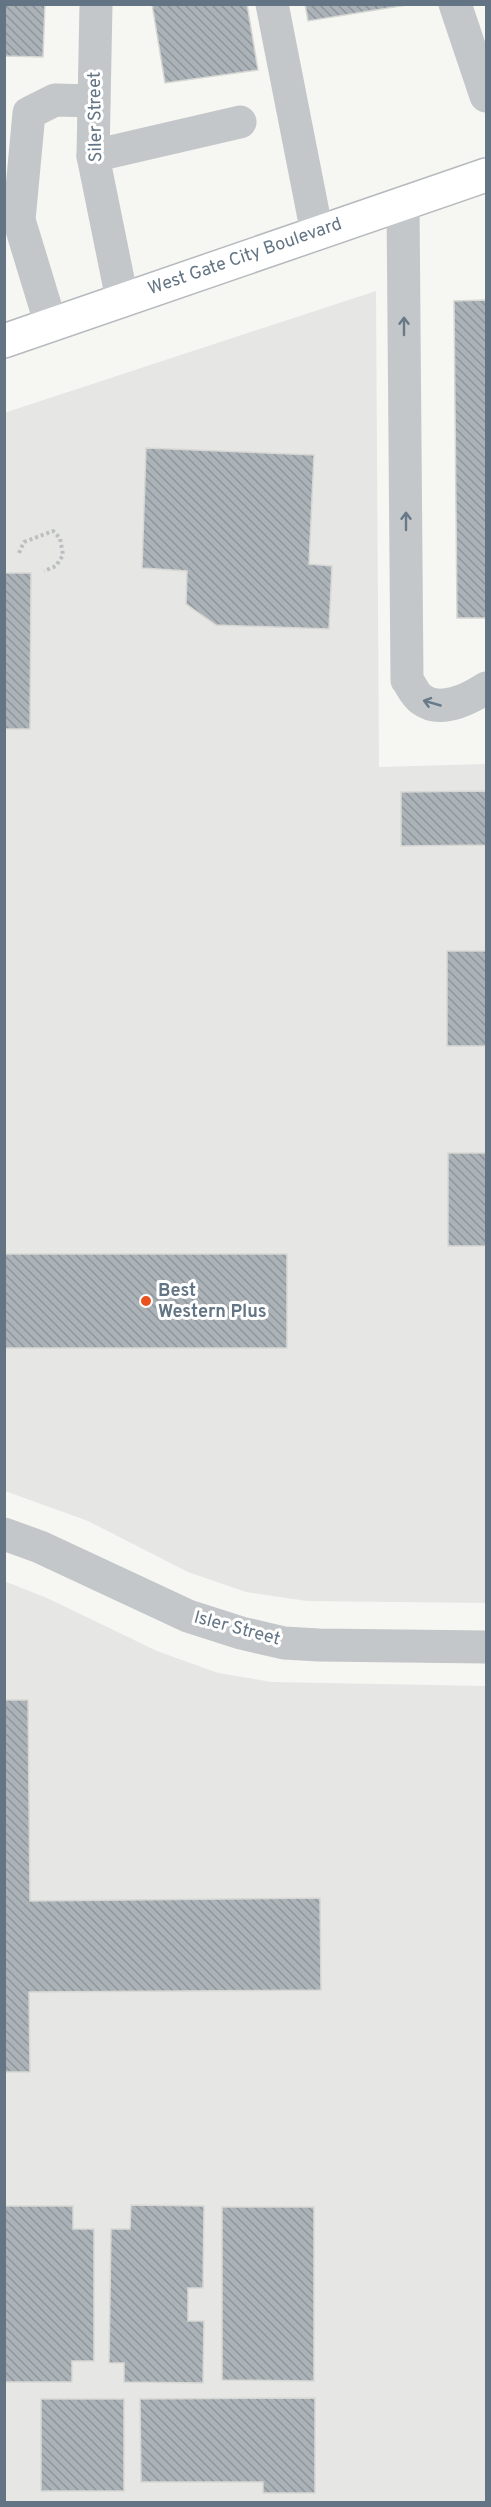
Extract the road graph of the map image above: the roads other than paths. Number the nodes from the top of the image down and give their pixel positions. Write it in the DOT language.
graph roads {
  1 [pos="96,4"];
  2 [pos="272,4"];
  3 [pos="455,4"];
  4 [pos="486,96"];
  5 [pos="94,101"];
  6 [pos="240,122"];
  7 [pos="93,156"];
  8 [pos="486,175"];
  9 [pos="403,203"];
  10 [pos="317,233"];
  11 [pos="122,300"];
  12 [pos="51,325"];
  13 [pos="4,341"];
  14 [pos="486,688"];
  15 [pos="4,1534"];
  16 [pos="486,1647"];
  1 -- 5 [label="street, Siler Street"];
  2 -- 10 [label="street"];
  3 -- 4 [label="street"];
  5 -- 7 [label="street, Siler Street"];
  5 -- 12 [label="street"];
  6 -- 7 [label="street"];
  7 -- 11 [label="street, Siler Street"];
  8 -- 9 [label="main road, West Gate City Boulevard"];
  9 -- 10 [label="main road, West Gate City Boulevard"];
  14 -- 9 [label="street, one-way"];
  10 -- 11 [label="main road, West Gate City Boulevard"];
  11 -- 12 [label="main road, West Gate City Boulevard"];
  12 -- 13 [label="main road, West Gate City Boulevard"];
  15 -- 16 [label="street, Isler Street"];
}
